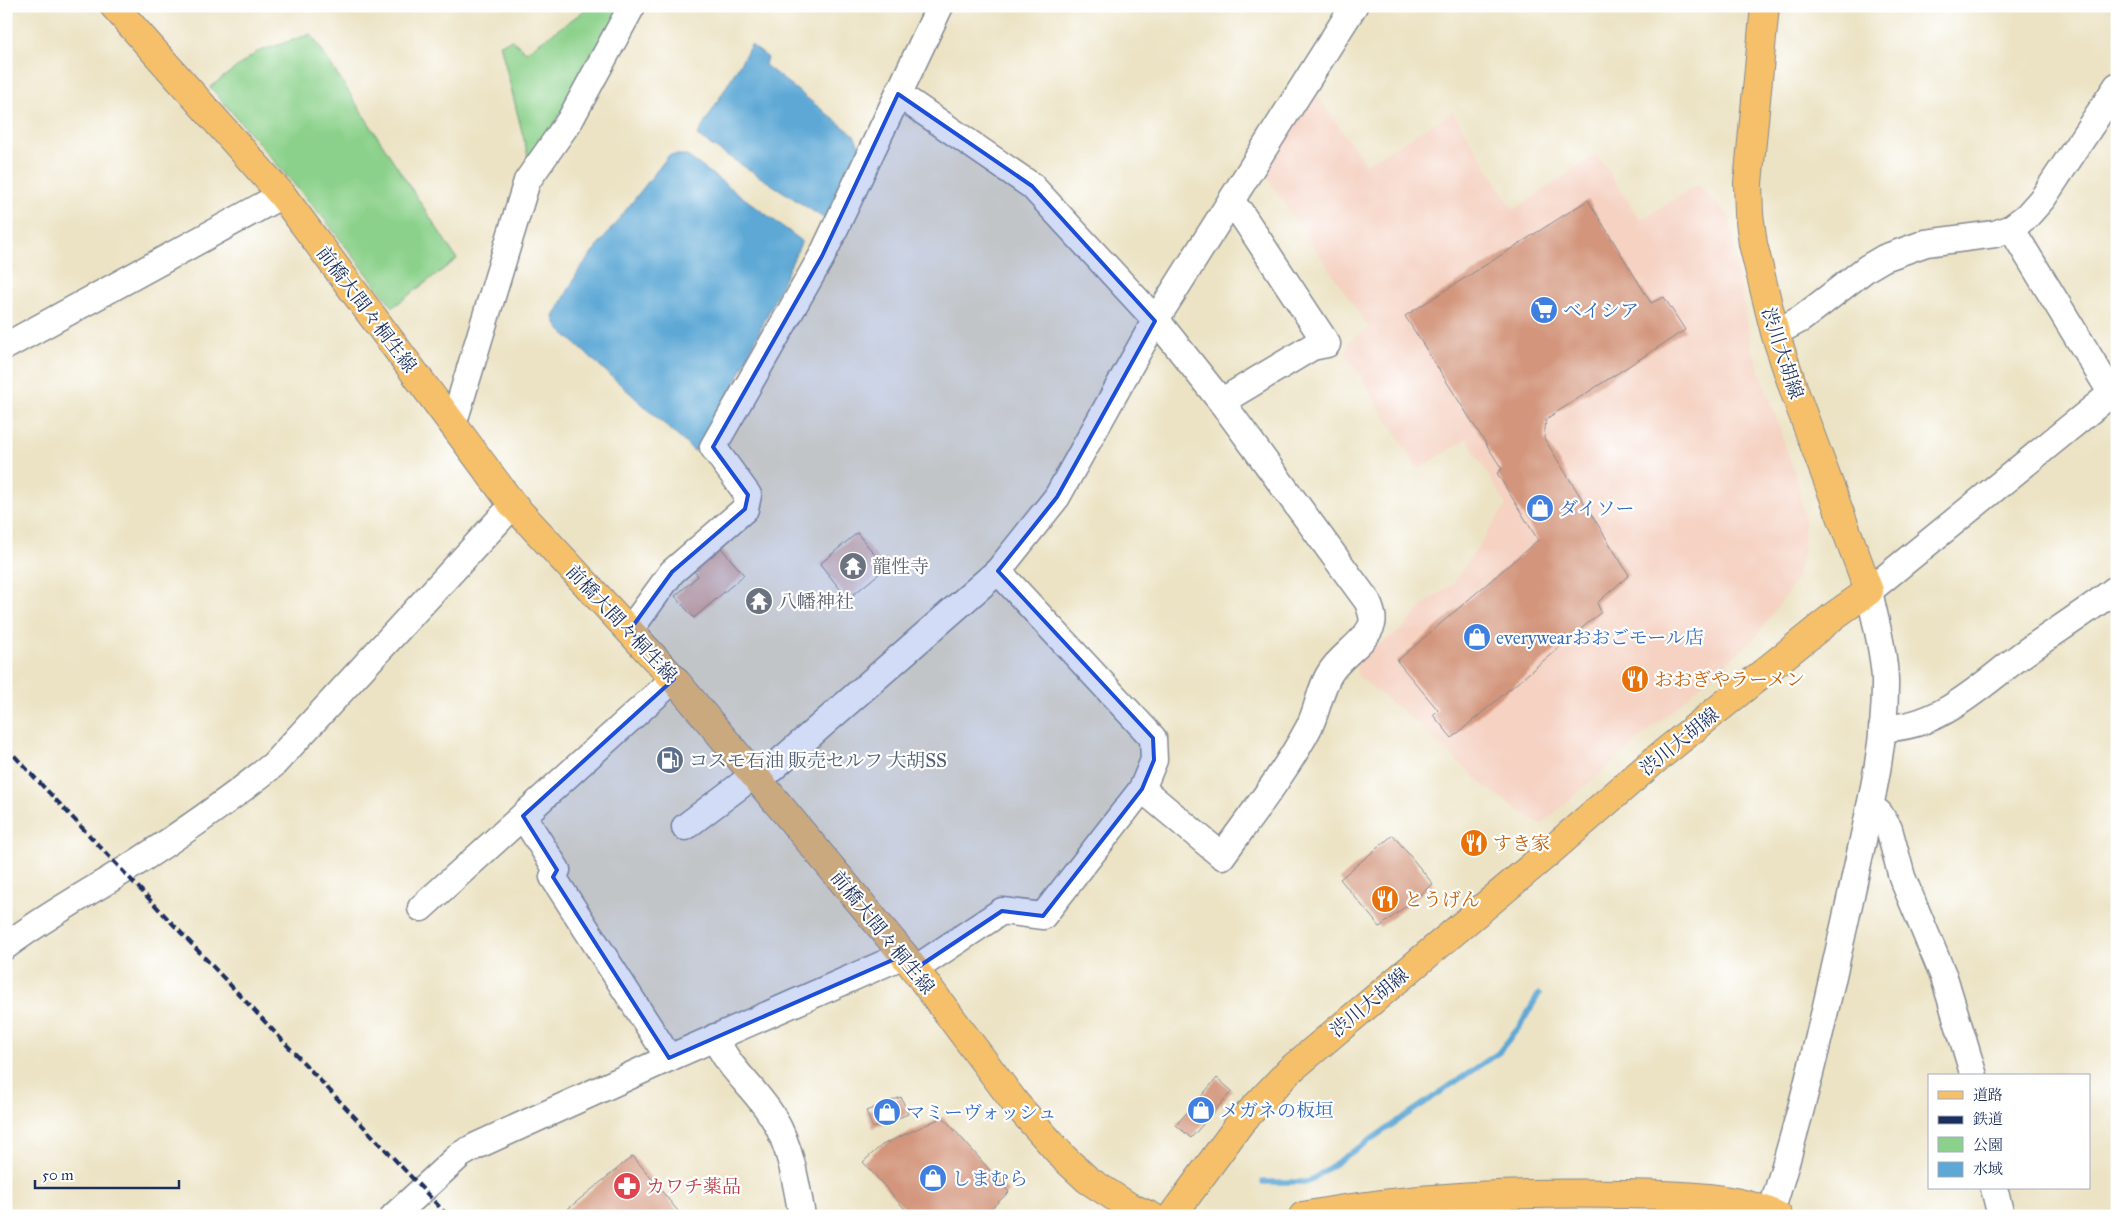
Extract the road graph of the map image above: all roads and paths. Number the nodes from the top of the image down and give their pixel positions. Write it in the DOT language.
graph roads {
  1 [pos="114,6"];
  2 [pos="632,6"];
  3 [pos="940,6"];
  4 [pos="1354,6"];
  5 [pos="1765,6"];
  6 [pos="2117,86"];
  7 [pos="898,94"];
  8 [pos="282,194"];
  9 [pos="1231,203"];
  10 [pos="2012,228"];
  11 [pos="1155,321"];
  12 [pos="1775,333"];
  13 [pos="6,346"];
  14 [pos="2114,392"];
  15 [pos="1222,404"];
  16 [pos="453,425"];
  17 [pos="512,505"];
  18 [pos="998,571"];
  19 [pos="2117,588"];
  20 [pos="1869,591"];
  21 [pos="630,630"];
  22 [pos="674,679"];
  23 [pos="1882,728"];
  24 [pos="757,777"];
  25 [pos="1142,789"];
  26 [pos="1870,807"];
  27 [pos="523,816"];
  28 [pos="685,827"];
  29 [pos="421,908"];
  30 [pos="6,946"];
  31 [pos="909,962"];
  32 [pos="715,1038"];
  33 [pos="669,1058"];
  34 [pos="1973,1074"];
  35 [pos="1994,1190"];
  36 [pos="1775,1214"];
  37 [pos="394,1216"];
  38 [pos="802,1216"];
  39 [pos="1151,1216"];
  40 [pos="1172,1216"];
  41 [pos="1303,1216"];
  42 [pos="2001,1216"];
  1 -- 8 [label="main road, 前橋大間々桐生線"];
  2 -- 16 [label="street"];
  3 -- 7 [label="street"];
  4 -- 9 [label="street"];
  5 -- 12 [label="main road, 渋川大胡線"];
  6 -- 10 [label="street"];
  7 -- 11 [label="street"];
  7 -- 21 [label="street"];
  8 -- 13 [label="street"];
  8 -- 16 [label="main road, 前橋大間々桐生線"];
  9 -- 11 [label="street"];
  9 -- 15 [label="street"];
  10 -- 12 [label="street"];
  10 -- 14 [label="street"];
  11 -- 15 [label="street"];
  11 -- 18 [label="street"];
  12 -- 20 [label="main road, 渋川大胡線"];
  14 -- 20 [label="street"];
  15 -- 25 [label="street"];
  16 -- 17 [label="main road, 前橋大間々桐生線"];
  17 -- 21 [label="main road, 前橋大間々桐生線"];
  17 -- 30 [label="street"];
  18 -- 24 [label="street"];
  18 -- 25 [label="street"];
  19 -- 23 [label="street"];
  20 -- 23 [label="street"];
  20 -- 40 [label="main road, 渋川大胡線"];
  21 -- 22 [label="main road, 前橋大間々桐生線"];
  22 -- 24 [label="main road, 前橋大間々桐生線"];
  22 -- 27 [label="street"];
  23 -- 26 [label="street"];
  24 -- 28 [label="street"];
  24 -- 31 [label="main road, 前橋大間々桐生線"];
  25 -- 31 [label="street"];
  26 -- 34 [label="street"];
  26 -- 36 [label="street"];
  27 -- 29 [label="street"];
  27 -- 33 [label="street"];
  31 -- 32 [label="street"];
  31 -- 39 [label="main road, 前橋大間々桐生線"];
  32 -- 33 [label="street"];
  32 -- 38 [label="street"];
  33 -- 37 [label="street"];
  35 -- 42 [label="street"];
  36 -- 41 [label="main road"];
}
